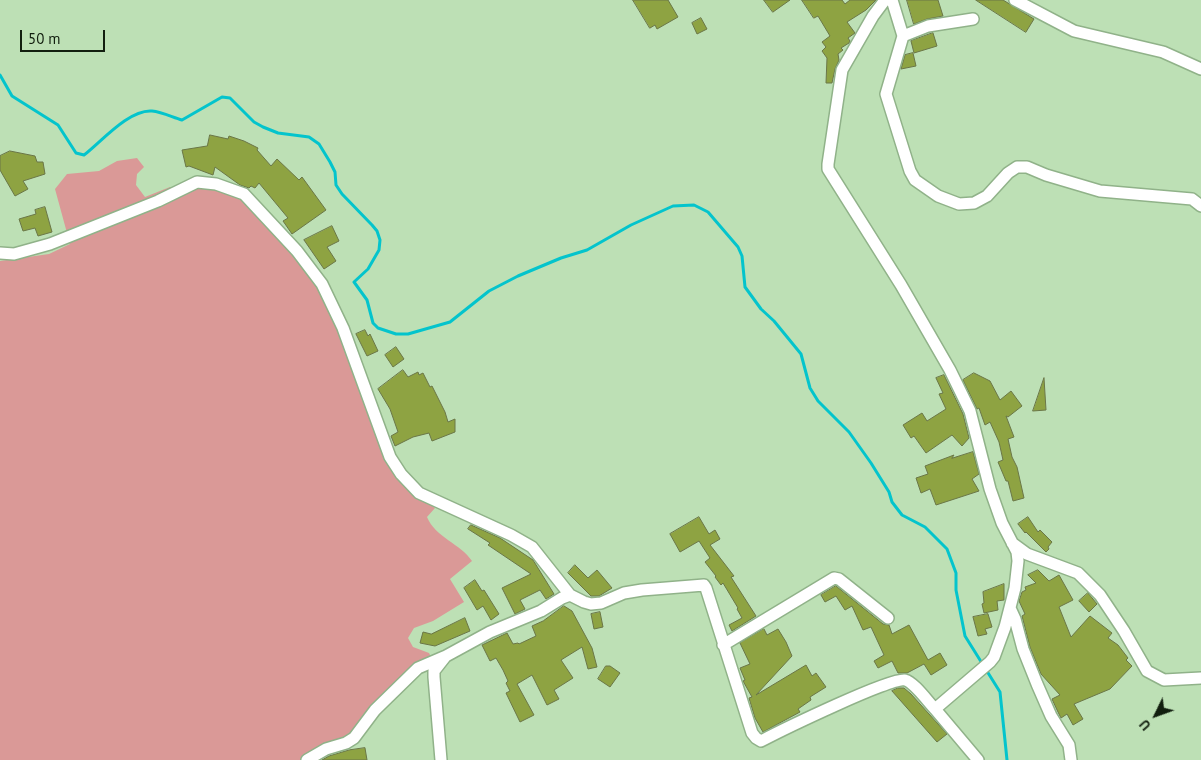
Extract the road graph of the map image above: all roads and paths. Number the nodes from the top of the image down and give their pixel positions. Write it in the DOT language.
graph roads {
  1 [pos="885,0"];
  2 [pos="892,0"];
  3 [pos="1015,0"];
  4 [pos="973,19"];
  5 [pos="903,36"];
  6 [pos="1201,69"];
  7 [pos="1201,206"];
  8 [pos="0,253"];
  9 [pos="1011,542"];
  10 [pos="570,595"];
  11 [pos="1010,608"];
  12 [pos="888,618"];
  13 [pos="723,645"];
  14 [pos="446,656"];
  15 [pos="1201,678"];
  16 [pos="935,709"];
  17 [pos="307,760"];
  18 [pos="442,760"];
  19 [pos="978,760"];
  20 [pos="1071,760"];
  1 -- 9 [label="street"];
  2 -- 5 [label="street"];
  3 -- 6 [label="street"];
  4 -- 5 [label="street"];
  5 -- 7 [label="street"];
  8 -- 10 [label="street"];
  9 -- 11 [label="street"];
  9 -- 15 [label="street"];
  10 -- 13 [label="street"];
  10 -- 14 [label="street"];
  11 -- 16 [label="street"];
  11 -- 20 [label="street"];
  12 -- 13 [label="street"];
  13 -- 16 [label="street"];
  14 -- 17 [label="street"];
  14 -- 18 [label="street"];
  16 -- 19 [label="street"];
}
